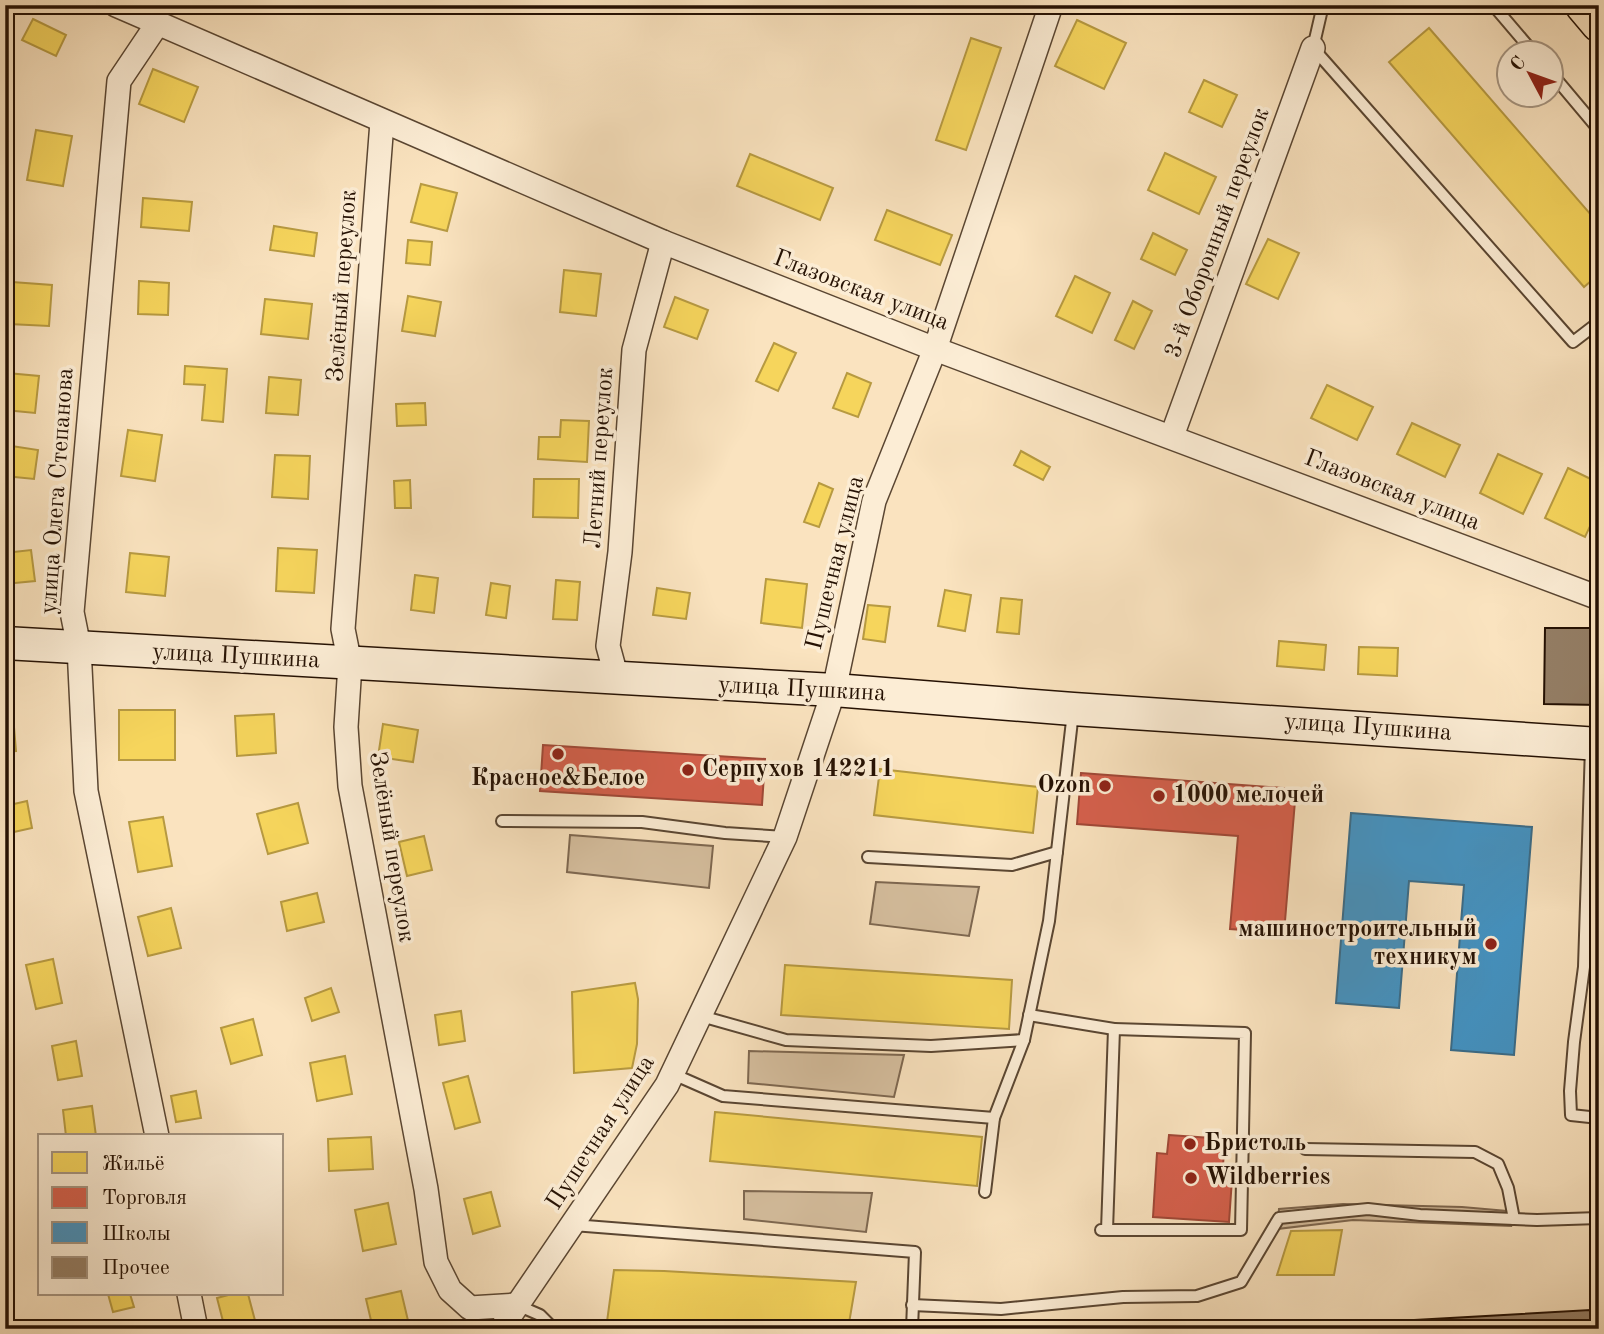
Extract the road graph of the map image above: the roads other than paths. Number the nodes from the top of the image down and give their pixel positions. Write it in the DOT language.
graph roads {
  1 [pos="116,5"];
  2 [pos="1051,5"];
  3 [pos="1323,5"];
  4 [pos="1493,5"];
  5 [pos="1583,5"];
  6 [pos="158,23"];
  7 [pos="1599,24"];
  8 [pos="1521,38"];
  9 [pos="1313,48"];
  10 [pos="1566,91"];
  11 [pos="382,122"];
  12 [pos="1599,130"];
  13 [pos="663,242"];
  14 [pos="1599,322"];
  15 [pos="935,349"];
  16 [pos="1172,436"];
  17 [pos="1599,598"];
  18 [pos="5,643"];
  19 [pos="79,647"];
  20 [pos="350,664"];
  21 [pos="617,680"];
  22 [pos="834,690"];
  23 [pos="1073,709"];
  24 [pos="1595,744"];
  25 [pos="502,821"];
  26 [pos="785,837"];
  27 [pos="868,857"];
  28 [pos="1059,860"];
  29 [pos="701,1016"];
  30 [pos="1029,1016"];
  31 [pos="1114,1029"];
  32 [pos="1024,1040"];
  33 [pos="673,1074"];
  34 [pos="994,1118"];
  35 [pos="1599,1118"];
  36 [pos="157,1134"];
  37 [pos="1305,1149"];
  38 [pos="985,1192"];
  39 [pos="1599,1218"];
  40 [pos="1514,1219"];
  41 [pos="573,1224"];
  42 [pos="189,1296"];
  43 [pos="517,1305"];
  44 [pos="912,1305"];
  45 [pos="196,1329"];
  46 [pos="501,1329"];
  47 [pos="554,1329"];
  48 [pos="912,1329"];
  1 -- 6 [label="street, Глазовская улица"];
  2 -- 15 [label="street, Пушечная улица"];
  3 -- 9 [label="lane"];
  4 -- 8 [label="lane"];
  5 -- 7 [label="main road"];
  6 -- 11 [label="street, Глазовская улица"];
  6 -- 19 [label="street, улица Олега Степанова"];
  9 -- 14 [label="lane"];
  9 -- 16 [label="street, 3-й Оборонный переулок"];
  10 -- 12 [label="lane"];
  11 -- 13 [label="street, Глазовская улица"];
  11 -- 20 [label="street, Зелёный переулок"];
  13 -- 15 [label="street, Глазовская улица"];
  13 -- 21 [label="street, Летний переулок"];
  15 -- 16 [label="street, Глазовская улица"];
  15 -- 22 [label="street, Пушечная улица"];
  16 -- 17 [label="street, Глазовская улица"];
  18 -- 19 [label="street, улица Пушкина"];
  19 -- 20 [label="street, улица Пушкина"];
  19 -- 36 [label="street, улица Олега Степанова"];
  20 -- 21 [label="street, улица Пушкина"];
  20 -- 43 [label="street, Зелёный переулок"];
  21 -- 22 [label="street, улица Пушкина"];
  22 -- 23 [label="street, улица Пушкина"];
  22 -- 26 [label="street, Пушечная улица"];
  23 -- 24 [label="street, улица Пушкина"];
  23 -- 28 [label="lane"];
  24 -- 35 [label="lane"];
  25 -- 26 [label="lane"];
  26 -- 29 [label="street, Пушечная улица"];
  27 -- 28 [label="lane"];
  28 -- 30 [label="lane"];
  29 -- 32 [label="lane"];
  29 -- 33 [label="street, Пушечная улица"];
  30 -- 31 [label="lane"];
  30 -- 32 [label="lane"];
  31 -- 31 [label="lane"];
  32 -- 34 [label="lane"];
  33 -- 34 [label="lane"];
  33 -- 41 [label="street, Пушечная улица"];
  34 -- 38 [label="lane"];
  37 -- 40 [label="lane"];
  39 -- 40 [label="lane"];
  40 -- 44 [label="lane"];
  41 -- 43 [label="street, Пушечная улица"];
  41 -- 44 [label="lane"];
  42 -- 45 [label="street"];
  43 -- 46 [label="street, Пушечная улица"];
  43 -- 47 [label="lane"];
  44 -- 48 [label="lane"];
}
